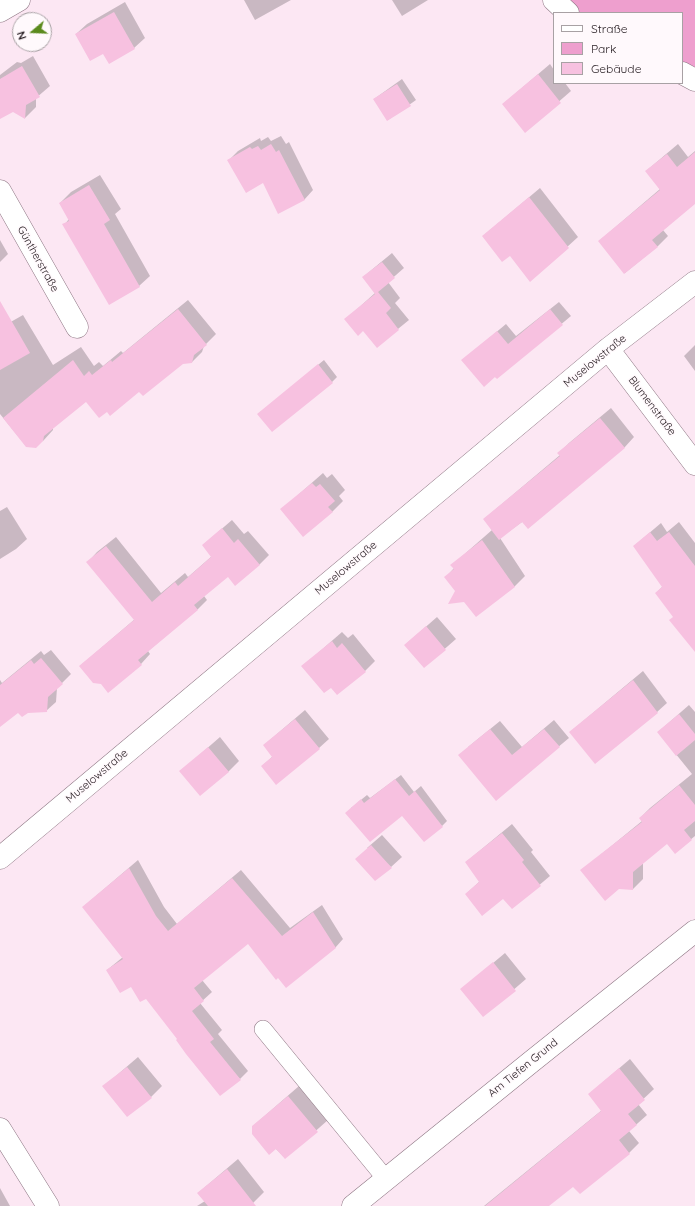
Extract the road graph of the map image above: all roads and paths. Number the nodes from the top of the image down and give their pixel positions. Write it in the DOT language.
graph roads {
  1 [pos="19,0"];
  2 [pos="554,0"];
  3 [pos="0,11"];
  4 [pos="567,12"];
  5 [pos="683,74"];
  6 [pos="695,80"];
  7 [pos="0,191"];
  8 [pos="695,282"];
  9 [pos="76,327"];
  10 [pos="608,349"];
  11 [pos="695,464"];
  12 [pos="0,858"];
  13 [pos="695,931"];
  14 [pos="263,1028"];
  15 [pos="0,1129"];
  16 [pos="386,1179"];
  17 [pos="48,1206"];
  18 [pos="353,1206"];
  1 -- 3 [label="street"];
  2 -- 4 [label="street"];
  5 -- 6 [label="street"];
  7 -- 9 [label="street, Güntherstraße"];
  8 -- 10 [label="street, Muselowstraße"];
  10 -- 11 [label="street, Blumenstraße"];
  10 -- 12 [label="street, Muselowstraße"];
  13 -- 16 [label="street, Am Tiefen Grund"];
  14 -- 16 [label="lane"];
  15 -- 17 [label="street"];
  16 -- 18 [label="street, Am Tiefen Grund"];
}
